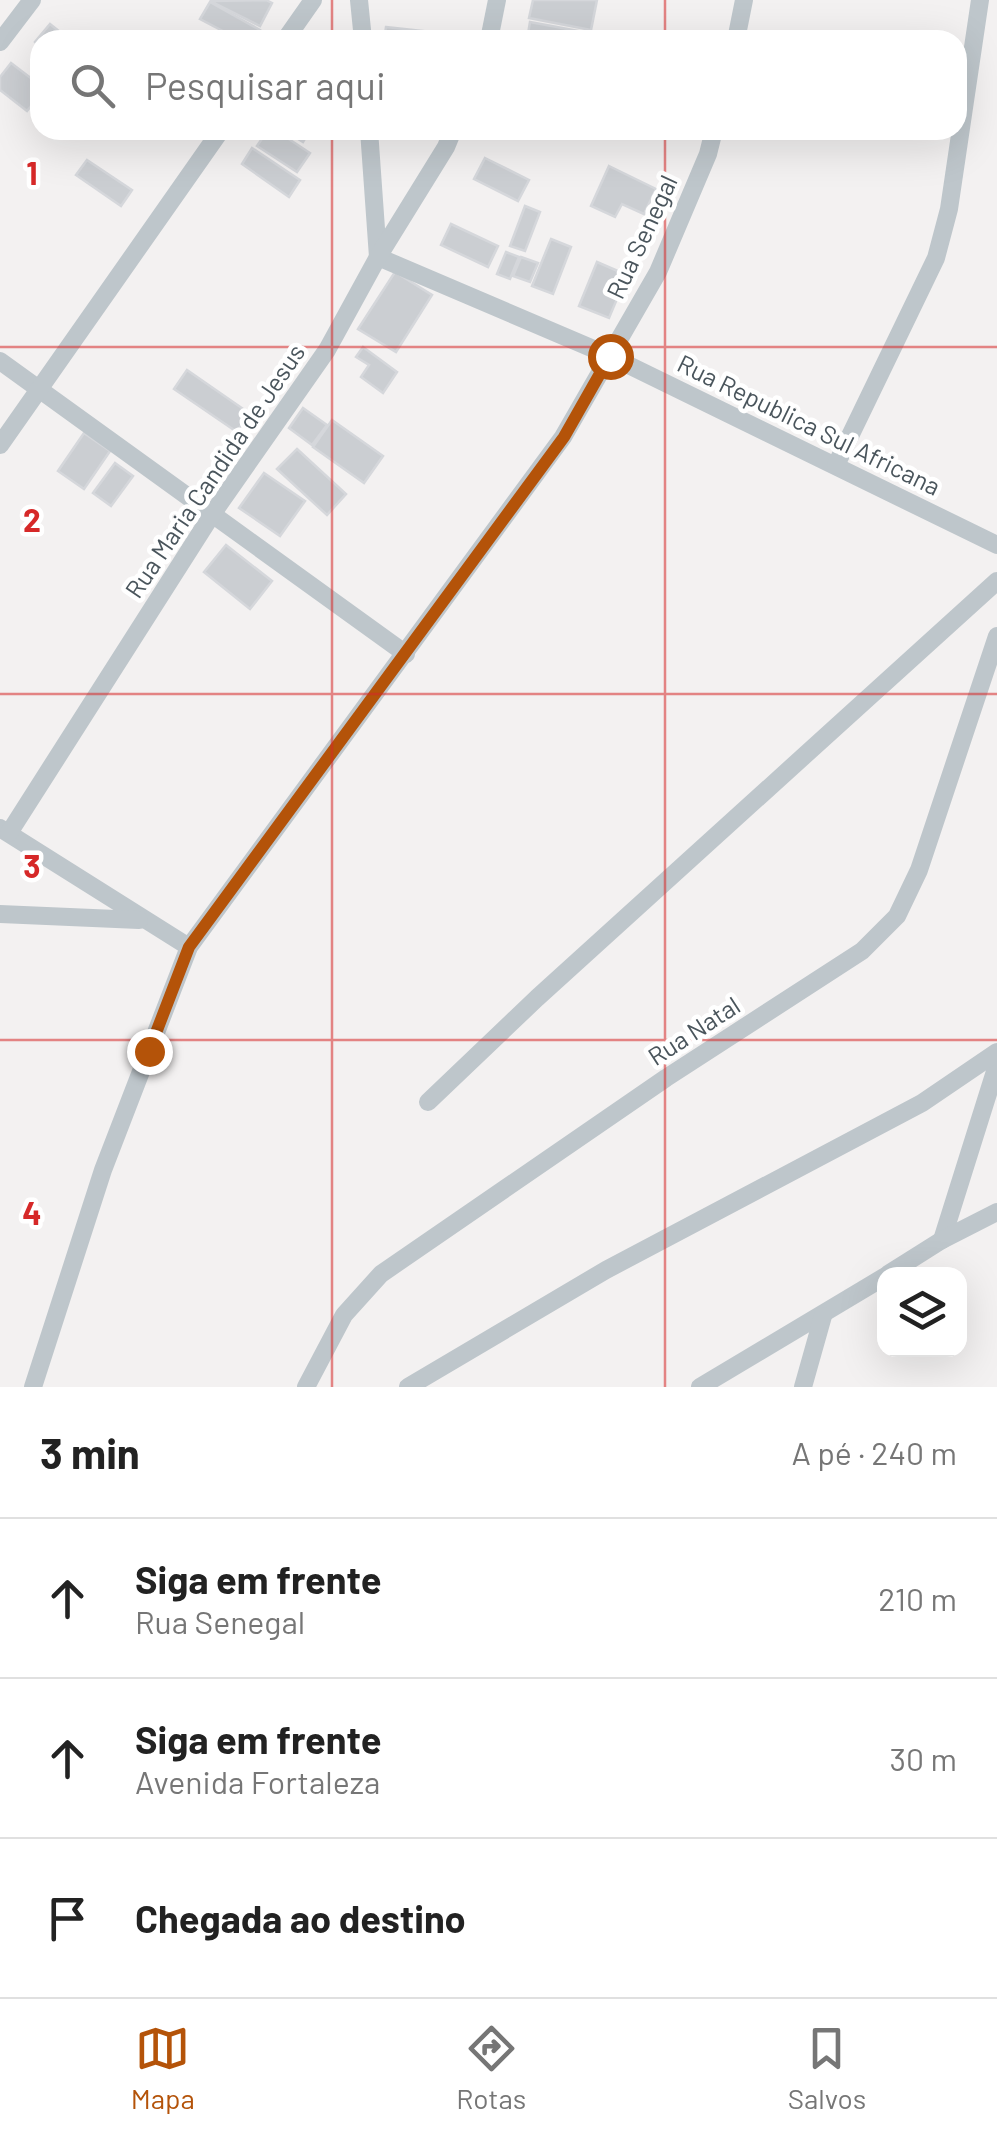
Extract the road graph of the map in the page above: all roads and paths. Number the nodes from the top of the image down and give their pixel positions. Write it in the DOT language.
graph roads {
  1 [pos="32,0"];
  2 [pos="313,0"];
  3 [pos="359,0"];
  4 [pos="498,0"];
  5 [pos="744,0"];
  6 [pos="980,0"];
  7 [pos="292,30"];
  8 [pos="362,30"];
  9 [pos="491,30"];
  10 [pos="738,30"];
  11 [pos="0,42"];
  12 [pos="967,87"];
  13 [pos="214,140"];
  14 [pos="370,140"];
  15 [pos="449,140"];
  16 [pos="712,140"];
  17 [pos="959,140"];
  18 [pos="378,257"];
  19 [pos="610,356"];
  20 [pos="0,360"];
  21 [pos="40,388"];
  22 [pos="0,445"];
  23 [pos="836,465"];
  24 [pos="212,514"];
  25 [pos="997,544"];
  26 [pos="997,581"];
  27 [pos="997,636"];
  28 [pos="406,654"];
  29 [pos="4,830"];
  30 [pos="0,914"];
  31 [pos="144,920"];
  32 [pos="189,947"];
  33 [pos="997,1052"];
  34 [pos="997,1065"];
  35 [pos="428,1102"];
  36 [pos="997,1212"];
  37 [pos="942,1240"];
  38 [pos="900,1267"];
  39 [pos="877,1282"];
  40 [pos="823,1316"];
  41 [pos="33,1387"];
  42 [pos="306,1387"];
  43 [pos="408,1387"];
  44 [pos="700,1387"];
  45 [pos="804,1387"];
  1 -- 11 [label="street"];
  2 -- 7 [label="street"];
  3 -- 8 [label="street"];
  4 -- 9 [label="street"];
  5 -- 10 [label="street"];
  6 -- 12 [label="street"];
  13 -- 21 [label="street"];
  14 -- 18 [label="street"];
  15 -- 18 [label="street, Rua Maria Candida de Jesus"];
  16 -- 19 [label="street, Rua Senegal"];
  17 -- 23 [label="street"];
  18 -- 19 [label="street, Rua Republica Sul Africana"];
  18 -- 24 [label="street, Rua Maria Candida de Jesus"];
  19 -- 23 [label="street, Rua Republica Sul Africana"];
  19 -- 28 [label="street, Rua Senegal"];
  20 -- 21 [label="street"];
  21 -- 22 [label="street"];
  21 -- 24 [label="street"];
  23 -- 25 [label="street, Rua Republica Sul Africana"];
  24 -- 28 [label="street"];
  24 -- 29 [label="street, Rua Maria Candida de Jesus"];
  26 -- 35 [label="street"];
  27 -- 42 [label="street, Rua Natal"];
  28 -- 32 [label="street, Rua Senegal"];
  29 -- 31 [label="street"];
  30 -- 31 [label="street"];
  31 -- 32 [label="street"];
  32 -- 41 [label="street, Rua Senegal"];
  33 -- 43 [label="street"];
  34 -- 37 [label="street"];
  36 -- 37 [label="street"];
  37 -- 38 [label="street"];
  39 -- 40 [label="street"];
  40 -- 44 [label="street"];
  40 -- 45 [label="street"];
}
